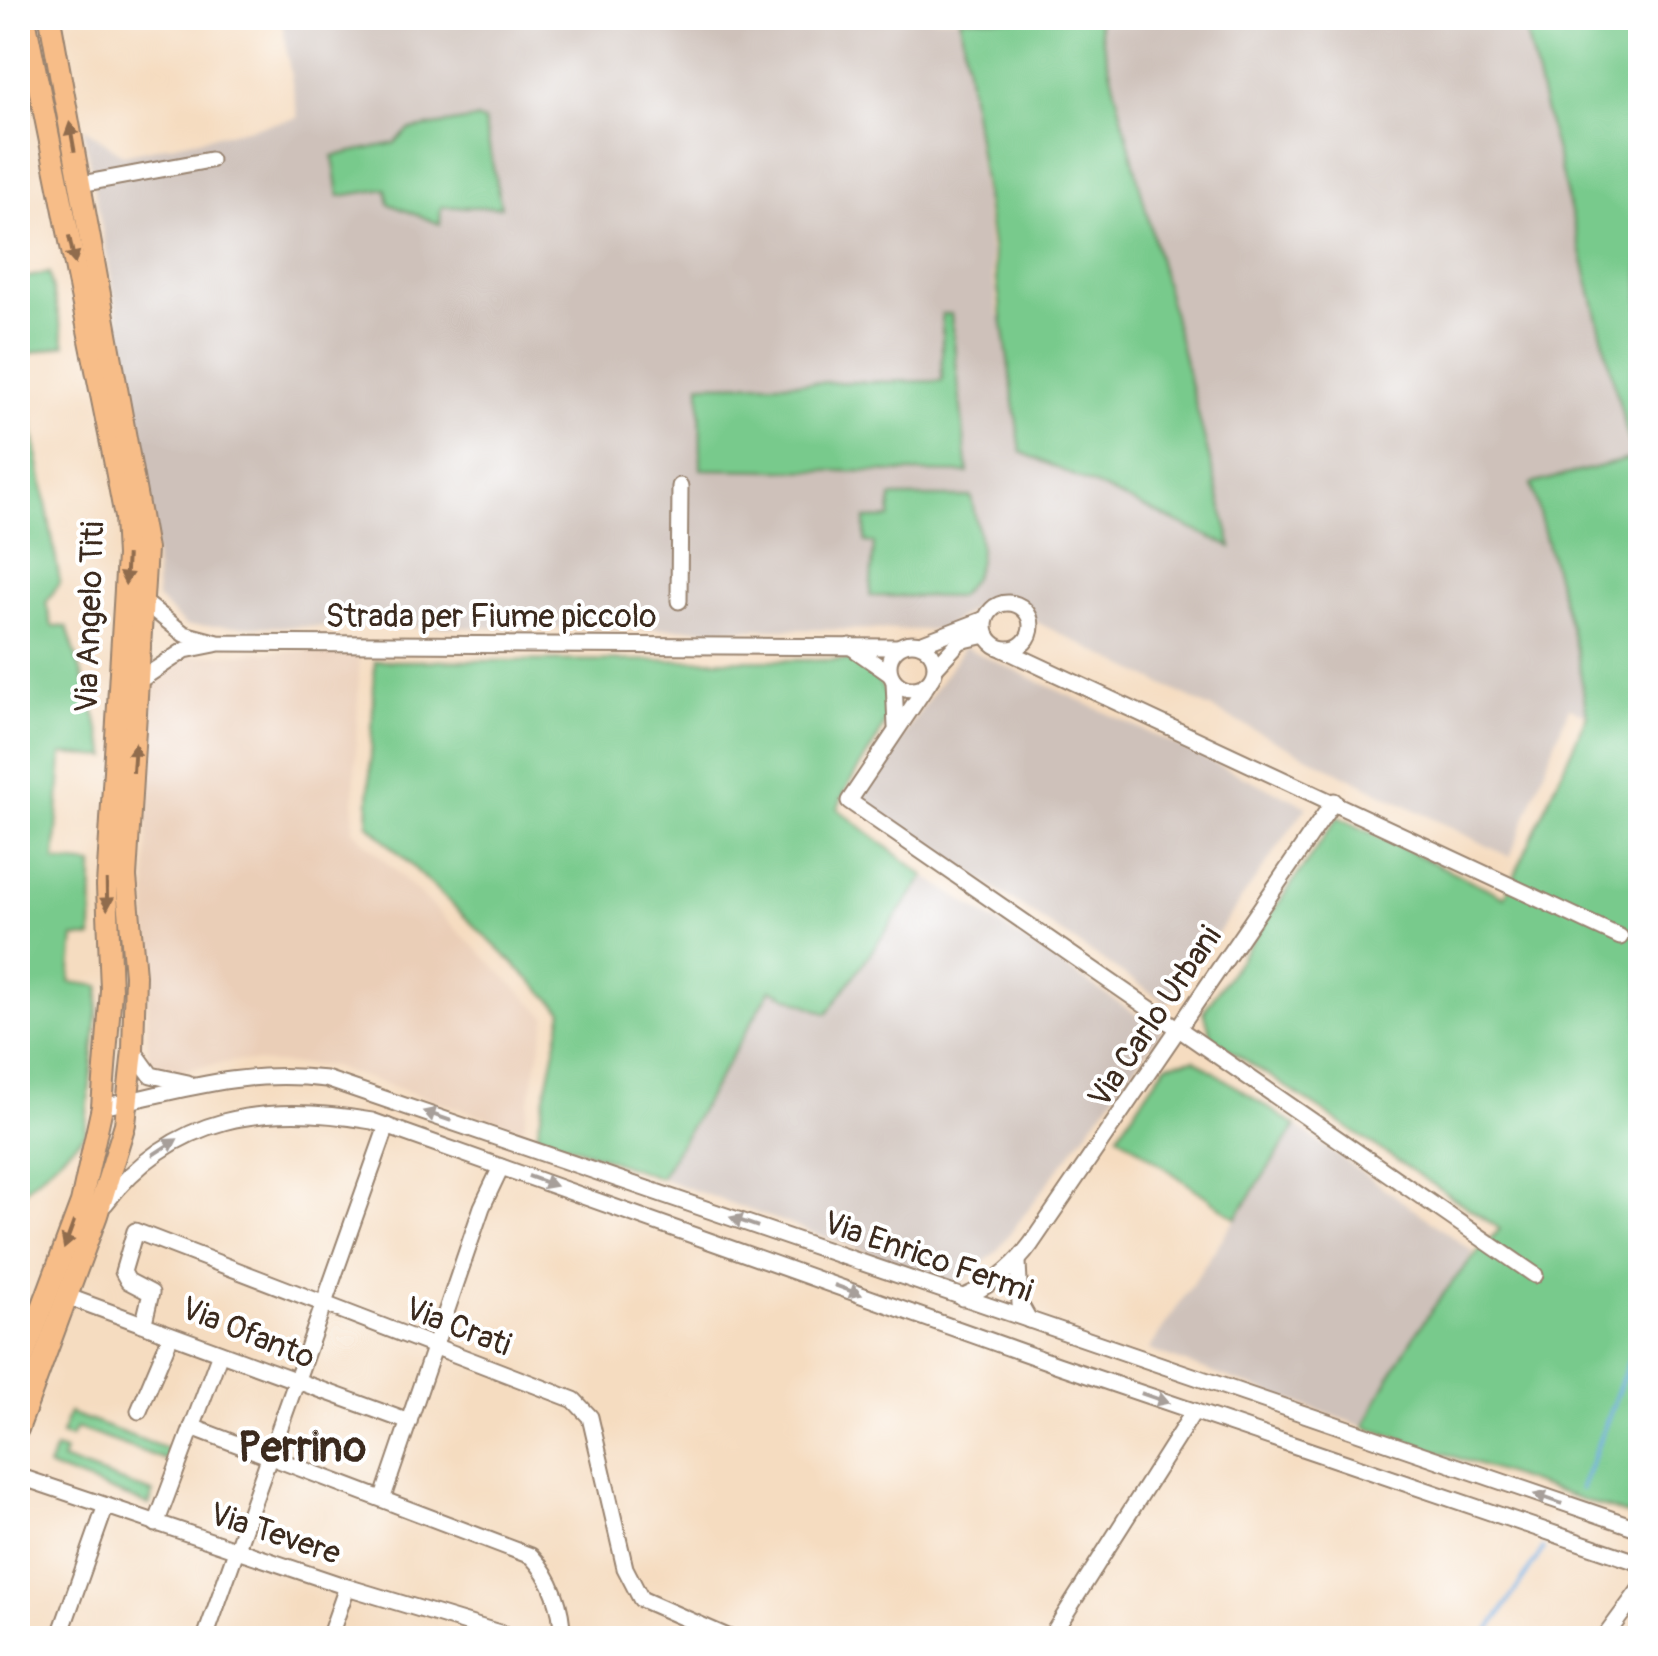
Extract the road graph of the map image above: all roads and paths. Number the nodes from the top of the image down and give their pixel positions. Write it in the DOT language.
graph roads {
  1 [pos="25,18"];
  2 [pos="50,18"];
  3 [pos="210,160"];
  4 [pos="77,191"];
  5 [pos="680,486"];
  6 [pos="679,601"];
  7 [pos="144,602"];
  8 [pos="986,627"];
  9 [pos="1029,636"];
  10 [pos="218,643"];
  11 [pos="920,644"];
  12 [pos="850,646"];
  13 [pos="898,646"];
  14 [pos="1004,649"];
  15 [pos="1044,665"];
  16 [pos="932,675"];
  17 [pos="892,678"];
  18 [pos="140,680"];
  19 [pos="896,731"];
  20 [pos="1334,801"];
  21 [pos="1620,937"];
  22 [pos="1181,1031"];
  23 [pos="133,1050"];
  24 [pos="192,1084"];
  25 [pos="127,1100"];
  26 [pos="102,1107"];
  27 [pos="387,1126"];
  28 [pos="501,1166"];
  29 [pos="97,1215"];
  30 [pos="1018,1262"];
  31 [pos="1535,1275"];
  32 [pos="66,1296"];
  33 [pos="962,1298"];
  34 [pos="324,1306"];
  35 [pos="1029,1320"];
  36 [pos="144,1322"];
  37 [pos="170,1334"];
  38 [pos="433,1348"];
  39 [pos="220,1353"];
  40 [pos="18,1372"];
  41 [pos="294,1382"];
  42 [pos="139,1411"];
  43 [pos="1194,1411"];
  44 [pos="409,1422"];
  45 [pos="192,1428"];
  46 [pos="18,1429"];
  47 [pos="270,1454"];
  48 [pos="18,1476"];
  49 [pos="383,1497"];
  50 [pos="106,1508"];
  51 [pos="156,1524"];
  52 [pos="1640,1529"];
  53 [pos="238,1550"];
  54 [pos="1640,1562"];
  55 [pos="347,1588"];
  56 [pos="1640,1590"];
  57 [pos="695,1633"];
  58 [pos="59,1638"];
  59 [pos="205,1638"];
  60 [pos="329,1638"];
  61 [pos="516,1638"];
  62 [pos="562,1638"];
  63 [pos="730,1638"];
  64 [pos="1050,1638"];
  65 [pos="1604,1638"];
  1 -- 4 [label="main road, Via Angelo Titi"];
  4 -- 2 [label="main road, Via Angelo Titi, one-way"];
  3 -- 4 [label="street"];
  4 -- 7 [label="main road, Via Angelo Titi"];
  4 -- 26 [label="main road, Via Angelo Titi, one-way"];
  5 -- 6 [label="street"];
  7 -- 10 [label="street, Strada per Fiume piccolo"];
  7 -- 18 [label="main road, Via Angelo Titi"];
  8 -- 9 [label="street"];
  8 -- 11 [label="street"];
  8 -- 14 [label="street"];
  8 -- 16 [label="street"];
  9 -- 14 [label="street"];
  9 -- 15 [label="street"];
  10 -- 12 [label="street, Strada per Fiume piccolo"];
  10 -- 18 [label="street"];
  11 -- 13 [label="street"];
  11 -- 16 [label="street"];
  12 -- 13 [label="street, Strada per Fiume piccolo"];
  12 -- 17 [label="street"];
  13 -- 17 [label="street"];
  14 -- 15 [label="street"];
  15 -- 20 [label="street"];
  16 -- 17 [label="street"];
  16 -- 19 [label="street"];
  17 -- 19 [label="street"];
  23 -- 18 [label="main road, Via Angelo Titi, one-way"];
  19 -- 22 [label="street"];
  20 -- 21 [label="street"];
  20 -- 22 [label="street, Via Carlo Urbani"];
  22 -- 30 [label="street, Via Carlo Urbani"];
  22 -- 31 [label="street"];
  23 -- 24 [label="street, Via Enrico Fermi"];
  23 -- 25 [label="main road, Via Angelo Titi"];
  24 -- 25 [label="street, Via Enrico Fermi"];
  33 -- 24 [label="street, Via Enrico Fermi, one-way"];
  25 -- 26 [label="street, Via Enrico Fermi"];
  25 -- 29 [label="main road, Via Angelo Titi"];
  26 -- 40 [label="main road, Via Angelo Titi, one-way"];
  27 -- 28 [label="street, Via Enrico Fermi"];
  29 -- 27 [label="street, Via Enrico Fermi, one-way"];
  27 -- 34 [label="street"];
  28 -- 38 [label="street"];
  28 -- 43 [label="street, Via Enrico Fermi, one-way"];
  29 -- 32 [label="main road, Via Angelo Titi"];
  30 -- 33 [label="street, Via Carlo Urbani"];
  30 -- 35 [label="street"];
  32 -- 36 [label="street, Via Ofanto"];
  32 -- 46 [label="main road, Via Angelo Titi"];
  33 -- 35 [label="street, Via Enrico Fermi"];
  34 -- 36 [label="street, Via Crati"];
  34 -- 38 [label="street, Via Crati"];
  34 -- 41 [label="street"];
  52 -- 35 [label="street, Via Enrico Fermi, one-way"];
  36 -- 37 [label="street, Via Ofanto"];
  37 -- 39 [label="street, Via Ofanto"];
  37 -- 42 [label="street"];
  38 -- 44 [label="street"];
  38 -- 57 [label="street, Via Crati"];
  39 -- 41 [label="street, Via Ofanto"];
  39 -- 45 [label="street"];
  41 -- 44 [label="street, Via Ofanto"];
  41 -- 47 [label="street"];
  43 -- 54 [label="street, Via Enrico Fermi"];
  43 -- 64 [label="street"];
  44 -- 49 [label="street"];
  45 -- 47 [label="street"];
  45 -- 51 [label="street"];
  47 -- 49 [label="street"];
  47 -- 53 [label="street"];
  48 -- 50 [label="street, Via Tevere"];
  49 -- 62 [label="street"];
  50 -- 51 [label="street, Via Tevere"];
  50 -- 58 [label="street"];
  51 -- 53 [label="street, Via Tevere"];
  53 -- 55 [label="street, Via Tevere"];
  53 -- 59 [label="street"];
  55 -- 60 [label="street"];
  55 -- 61 [label="street, Via Tevere"];
  56 -- 65 [label="street"];
  57 -- 63 [label="street, Via Crati"];
}
